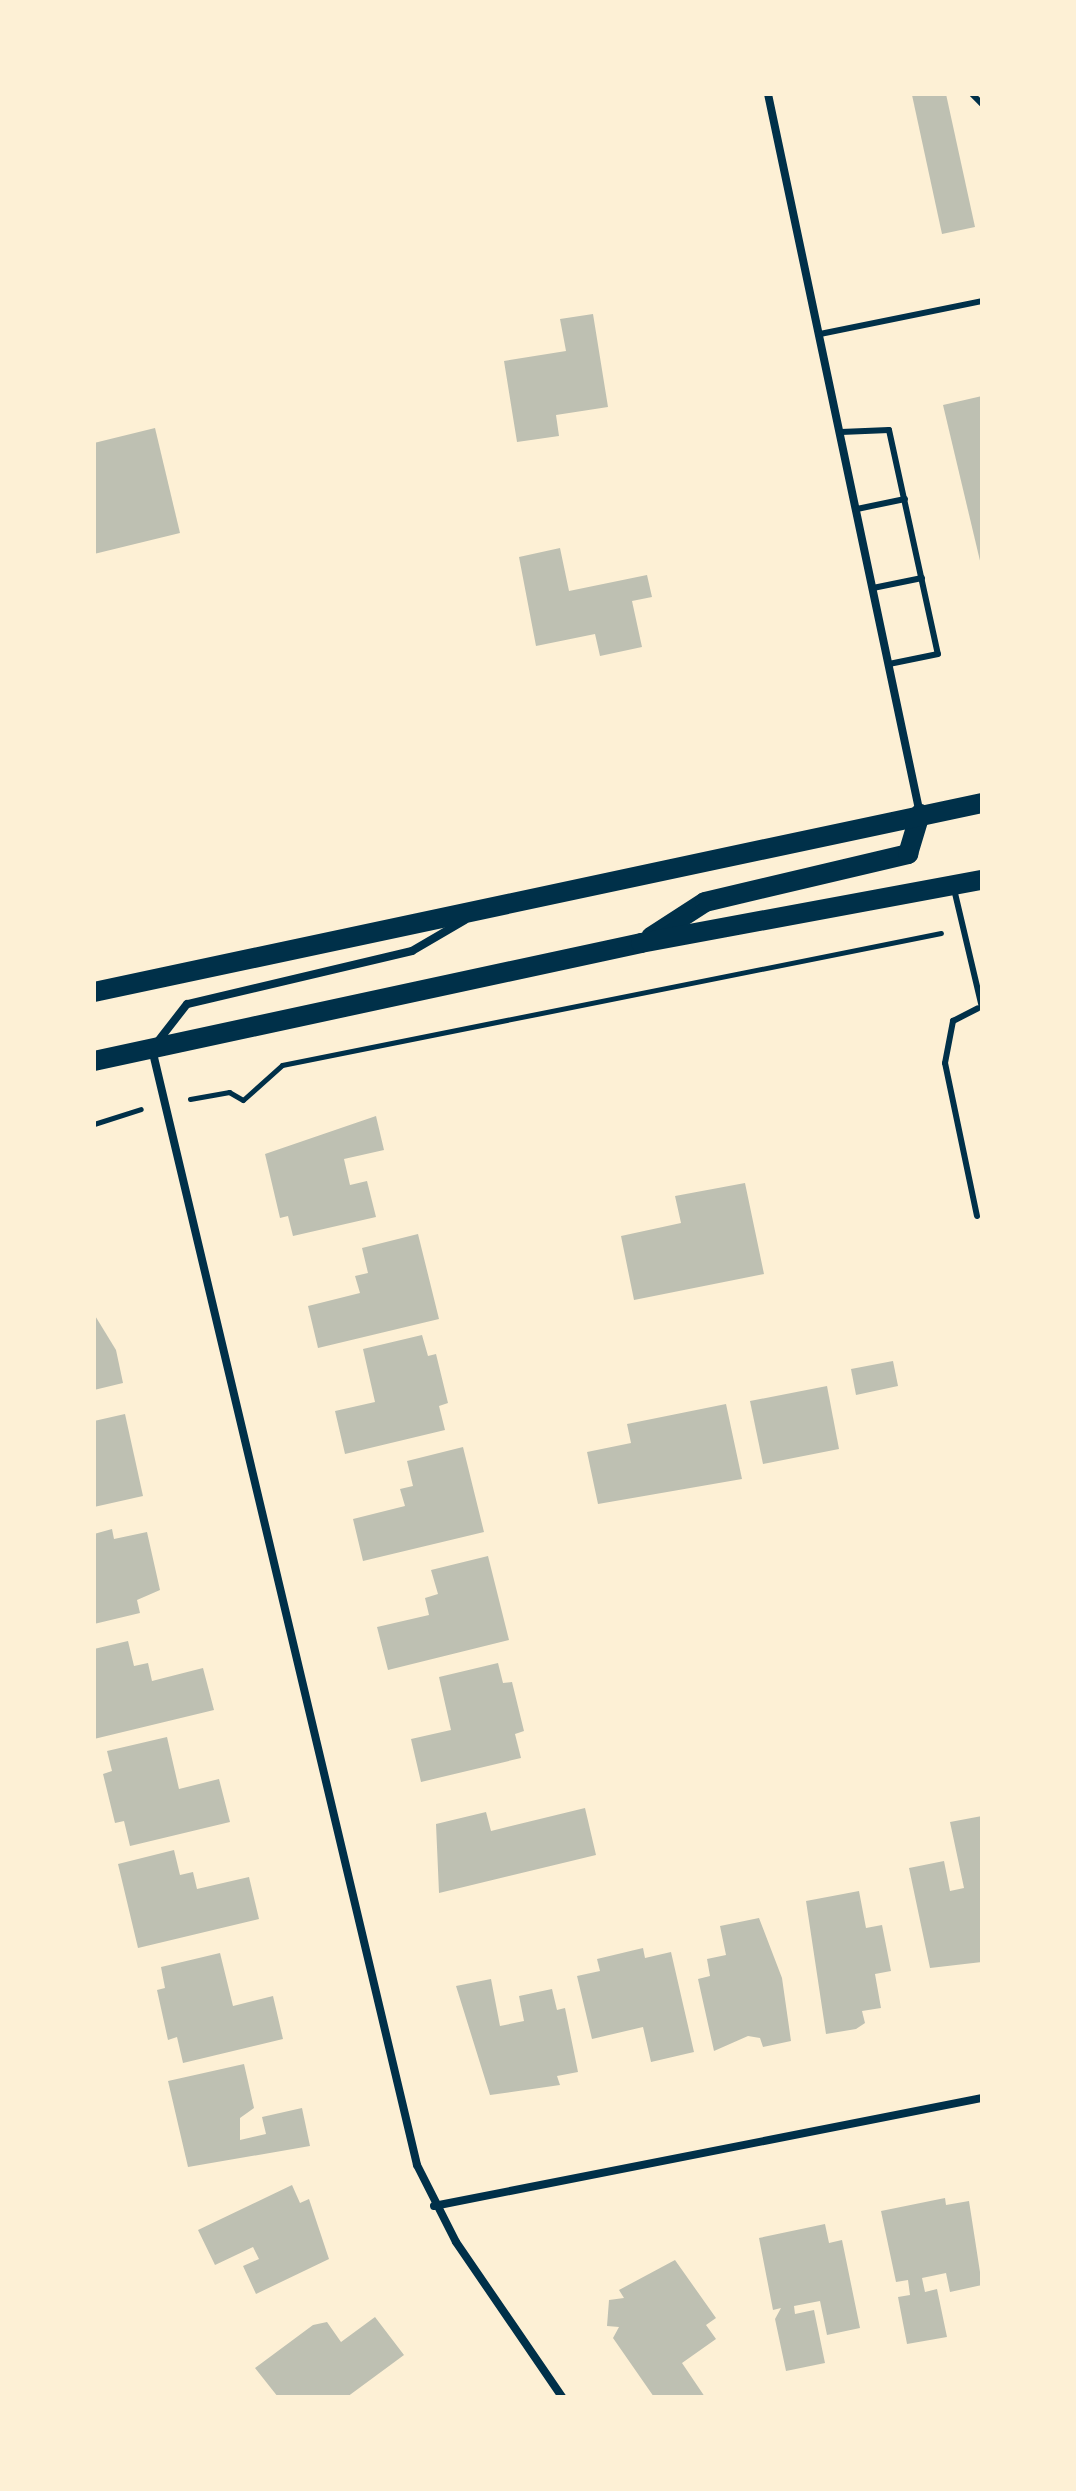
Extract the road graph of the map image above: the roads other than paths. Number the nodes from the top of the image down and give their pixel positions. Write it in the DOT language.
graph roads {
  1 [pos="768,94"];
  2 [pos="972,94"];
  3 [pos="982,104"];
  4 [pos="982,301"];
  5 [pos="820,334"];
  6 [pos="841,432"];
  7 [pos="905,499"];
  8 [pos="857,509"];
  9 [pos="922,578"];
  10 [pos="873,588"];
  11 [pos="889,664"];
  12 [pos="982,803"];
  13 [pos="920,814"];
  14 [pos="982,880"];
  15 [pos="953,886"];
  16 [pos="490,905"];
  17 [pos="641,943"];
  18 [pos="94,992"];
  19 [pos="980,1007"];
  20 [pos="152,1049"];
  21 [pos="94,1061"];
  22 [pos="977,1216"];
  23 [pos="982,2098"];
  24 [pos="434,2206"];
  25 [pos="562,2397"];
  1 -- 5 [label="street"];
  2 -- 3 [label="lane"];
  4 -- 5 [label="lane"];
  5 -- 6 [label="street"];
  6 -- 7 [label="lane"];
  6 -- 8 [label="street"];
  7 -- 8 [label="lane"];
  7 -- 9 [label="lane"];
  8 -- 10 [label="street"];
  9 -- 10 [label="lane"];
  9 -- 11 [label="lane"];
  10 -- 11 [label="street"];
  11 -- 13 [label="street"];
  12 -- 13 [label="main road"];
  13 -- 16 [label="main road"];
  13 -- 17 [label="main road"];
  14 -- 15 [label="main road"];
  15 -- 17 [label="main road"];
  15 -- 19 [label="lane"];
  16 -- 18 [label="main road"];
  16 -- 20 [label="street"];
  17 -- 20 [label="main road"];
  19 -- 22 [label="lane"];
  20 -- 21 [label="main road"];
  20 -- 24 [label="street"];
  23 -- 24 [label="street"];
  24 -- 25 [label="street"];
}
